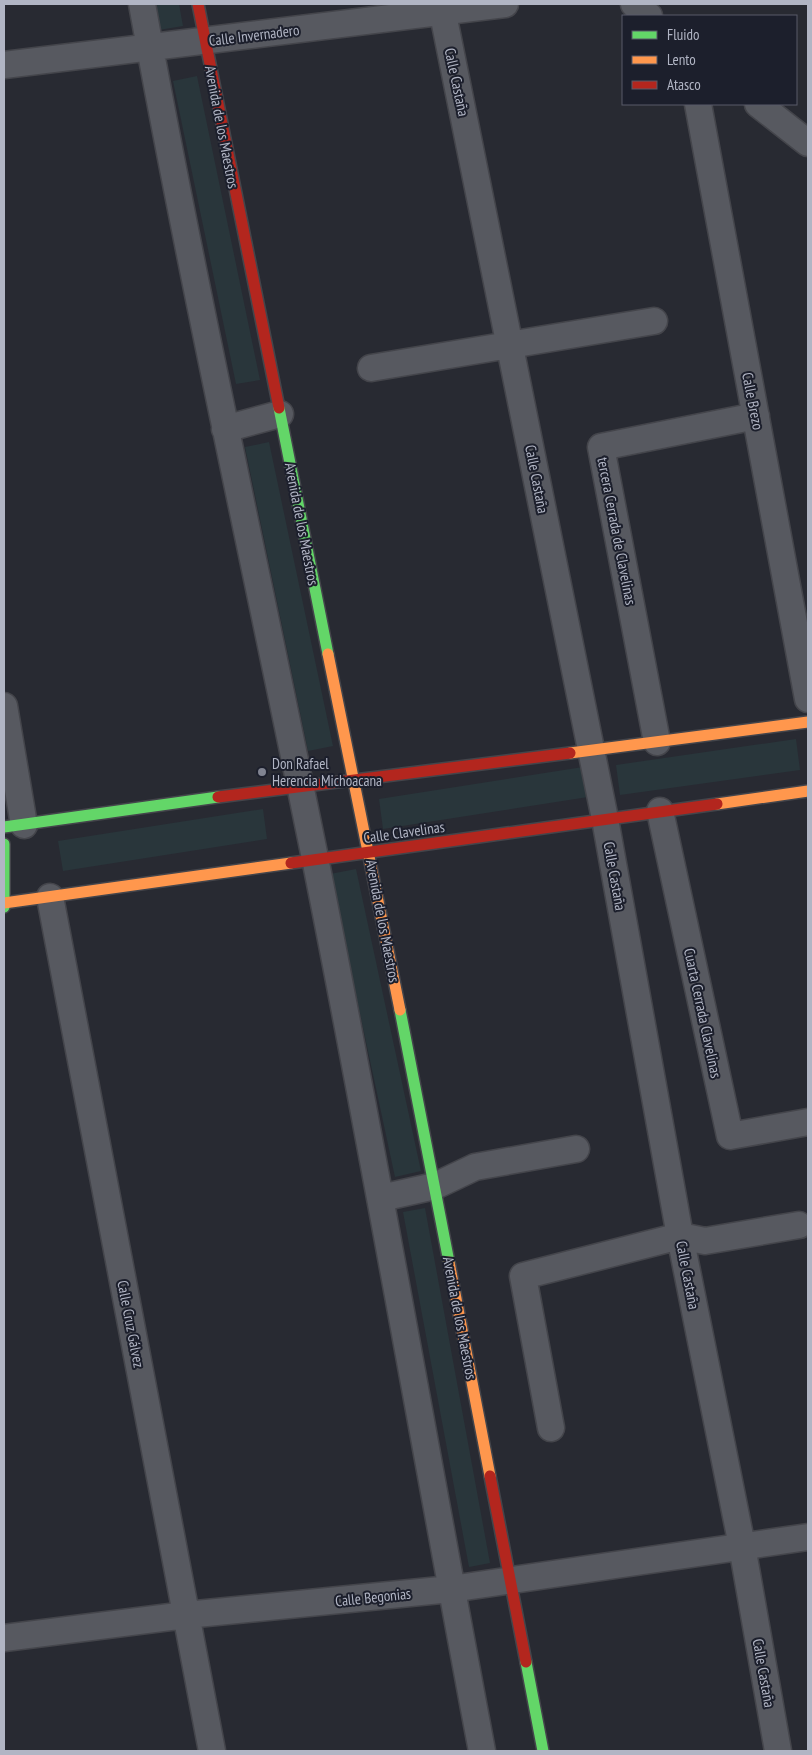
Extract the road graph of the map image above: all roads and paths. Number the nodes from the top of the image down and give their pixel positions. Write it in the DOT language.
graph roads {
  1 [pos="142,4"];
  2 [pos="198,4"];
  3 [pos="505,4"];
  4 [pos="634,4"];
  5 [pos="441,8"];
  6 [pos="648,15"];
  7 [pos="205,41"];
  8 [pos="150,48"];
  9 [pos="4,65"];
  10 [pos="698,105"];
  11 [pos="759,105"];
  12 [pos="808,143"];
  13 [pos="654,321"];
  14 [pos="511,344"];
  15 [pos="371,368"];
  16 [pos="280,414"];
  17 [pos="756,416"];
  18 [pos="225,429"];
  19 [pos="808,699"];
  20 [pos="4,706"];
  21 [pos="808,722"];
  22 [pos="657,742"];
  23 [pos="591,750"];
  24 [pos="353,781"];
  25 [pos="299,786"];
  26 [pos="808,791"];
  27 [pos="660,812"];
  28 [pos="605,819"];
  29 [pos="14,826"];
  30 [pos="4,844"];
  31 [pos="369,852"];
  32 [pos="315,859"];
  33 [pos="50,897"];
  34 [pos="4,905"];
  35 [pos="808,1122"];
  36 [pos="576,1148"];
  37 [pos="436,1186"];
  38 [pos="381,1198"];
  39 [pos="799,1225"];
  40 [pos="680,1236"];
  41 [pos="551,1428"];
  42 [pos="808,1537"];
  43 [pos="742,1546"];
  44 [pos="509,1581"];
  45 [pos="452,1589"];
  46 [pos="186,1615"];
  47 [pos="4,1638"];
  48 [pos="212,1751"];
  49 [pos="482,1751"];
  50 [pos="543,1751"];
  51 [pos="778,1751"];
  1 -- 8 [label="street"];
  2 -- 7 [label="street, Avenida de los Maestros"];
  3 -- 5 [label="street, Calle Invernadero"];
  4 -- 6 [label="street"];
  5 -- 7 [label="street, Calle Invernadero"];
  5 -- 14 [label="street, Calle Castaña"];
  7 -- 8 [label="street, Calle Invernadero"];
  7 -- 16 [label="street, Avenida de los Maestros"];
  8 -- 9 [label="street, Calle Invernadero"];
  8 -- 18 [label="street"];
  10 -- 17 [label="street, Calle Brezo"];
  11 -- 12 [label="street"];
  13 -- 14 [label="street"];
  14 -- 15 [label="street"];
  14 -- 23 [label="street, Calle Castaña"];
  16 -- 18 [label="street"];
  16 -- 24 [label="street, Avenida de los Maestros"];
  17 -- 19 [label="street, Calle Brezo"];
  17 -- 22 [label="street, tercera Cerrada de Clavelinas"];
  18 -- 25 [label="street"];
  20 -- 29 [label="street"];
  21 -- 22 [label="street"];
  22 -- 23 [label="street"];
  23 -- 24 [label="street"];
  23 -- 28 [label="street, Calle Castaña"];
  24 -- 25 [label="street"];
  24 -- 31 [label="street, Avenida de los Maestros"];
  25 -- 29 [label="street"];
  25 -- 32 [label="street"];
  26 -- 27 [label="street, Calle Clavelinas"];
  27 -- 28 [label="street, Calle Clavelinas"];
  27 -- 35 [label="street, Cuarta Cerrada Clavelinas"];
  28 -- 31 [label="street, Calle Clavelinas"];
  28 -- 40 [label="street, Calle Castaña"];
  30 -- 34 [label="street"];
  31 -- 32 [label="street, Calle Clavelinas"];
  31 -- 37 [label="street, Avenida de los Maestros"];
  32 -- 33 [label="street, Calle Clavelinas"];
  32 -- 38 [label="street"];
  33 -- 34 [label="street, Calle Clavelinas"];
  33 -- 46 [label="street, Calle Cruz Gálvez"];
  36 -- 37 [label="street"];
  37 -- 38 [label="street"];
  37 -- 44 [label="street, Avenida de los Maestros"];
  38 -- 45 [label="street"];
  39 -- 40 [label="street"];
  40 -- 41 [label="street"];
  40 -- 43 [label="street, Calle Castaña"];
  42 -- 43 [label="street"];
  43 -- 44 [label="street, Calle Begonias"];
  43 -- 51 [label="street, Calle Castaña"];
  44 -- 45 [label="street, Calle Begonias"];
  44 -- 50 [label="street, Avenida de los Maestros"];
  45 -- 46 [label="street, Calle Begonias"];
  45 -- 49 [label="street"];
  46 -- 47 [label="street, Calle Begonias"];
  46 -- 48 [label="street, Calle Cruz Gálvez"];
}
